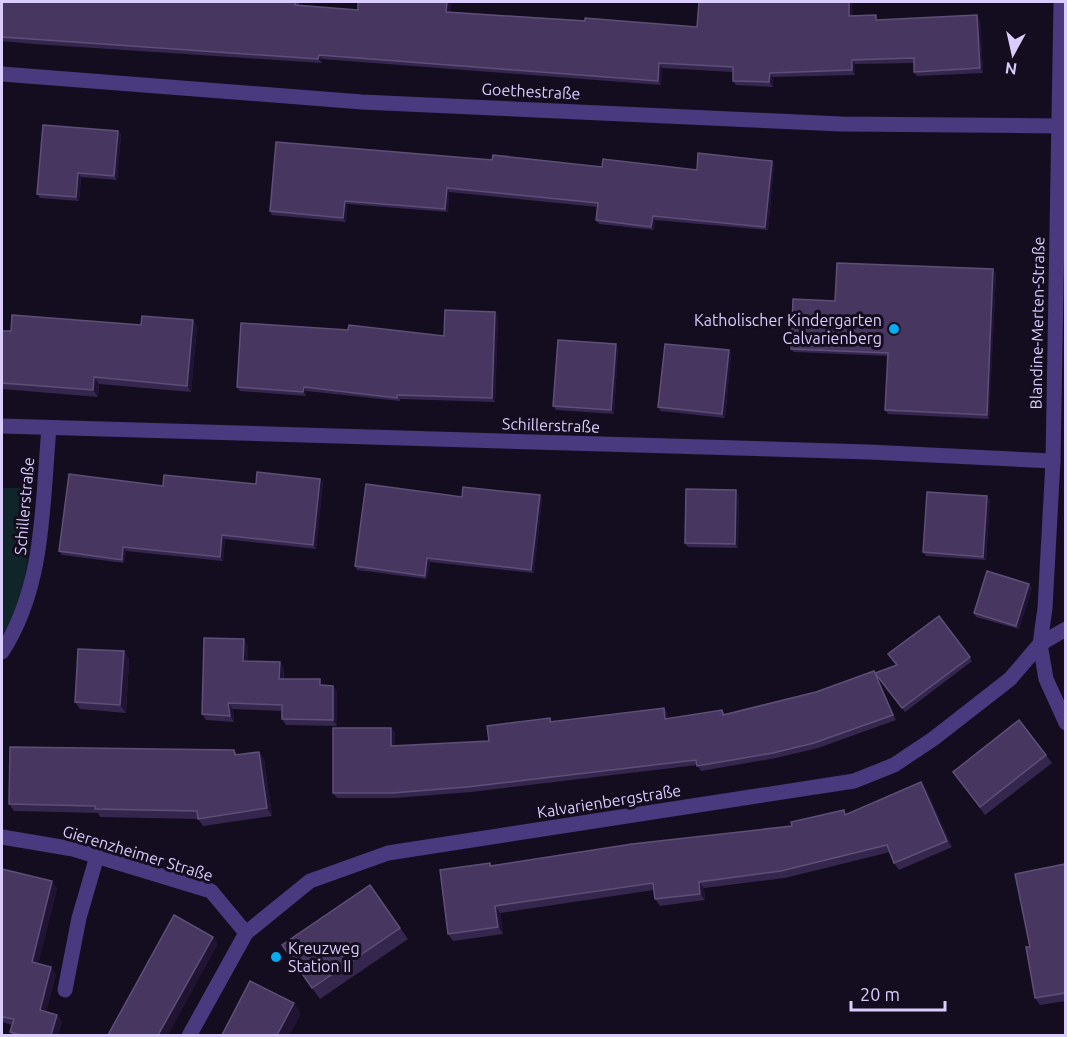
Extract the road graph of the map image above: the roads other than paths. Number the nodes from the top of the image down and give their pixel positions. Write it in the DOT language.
graph roads {
  1 [pos="1061,2"];
  2 [pos="2,74"];
  3 [pos="1059,126"];
  4 [pos="2,426"];
  5 [pos="49,428"];
  6 [pos="1053,461"];
  7 [pos="1065,628"];
  8 [pos="1040,644"];
  9 [pos="2,652"];
  10 [pos="1065,723"];
  11 [pos="2,837"];
  12 [pos="97,856"];
  13 [pos="246,933"];
  14 [pos="65,990"];
  15 [pos="189,1035"];
  1 -- 3 [label="street, Blandine-Merten-Straße"];
  2 -- 3 [label="street, Goethestraße"];
  3 -- 6 [label="street, Blandine-Merten-Straße"];
  4 -- 5 [label="street, Schillerstraße"];
  5 -- 6 [label="street, Schillerstraße"];
  5 -- 9 [label="street, Schillerstraße"];
  6 -- 8 [label="street, Blandine-Merten-Straße"];
  7 -- 8 [label="street, Kalvarienbergstraße"];
  8 -- 10 [label="street, Blandine-Merten-Straße"];
  8 -- 13 [label="street, Kalvarienbergstraße"];
  11 -- 12 [label="street, Gierenzheimer Straße"];
  12 -- 13 [label="street, Gierenzheimer Straße"];
  12 -- 14 [label="street"];
  13 -- 15 [label="street, Kalvarienbergstraße"];
}
